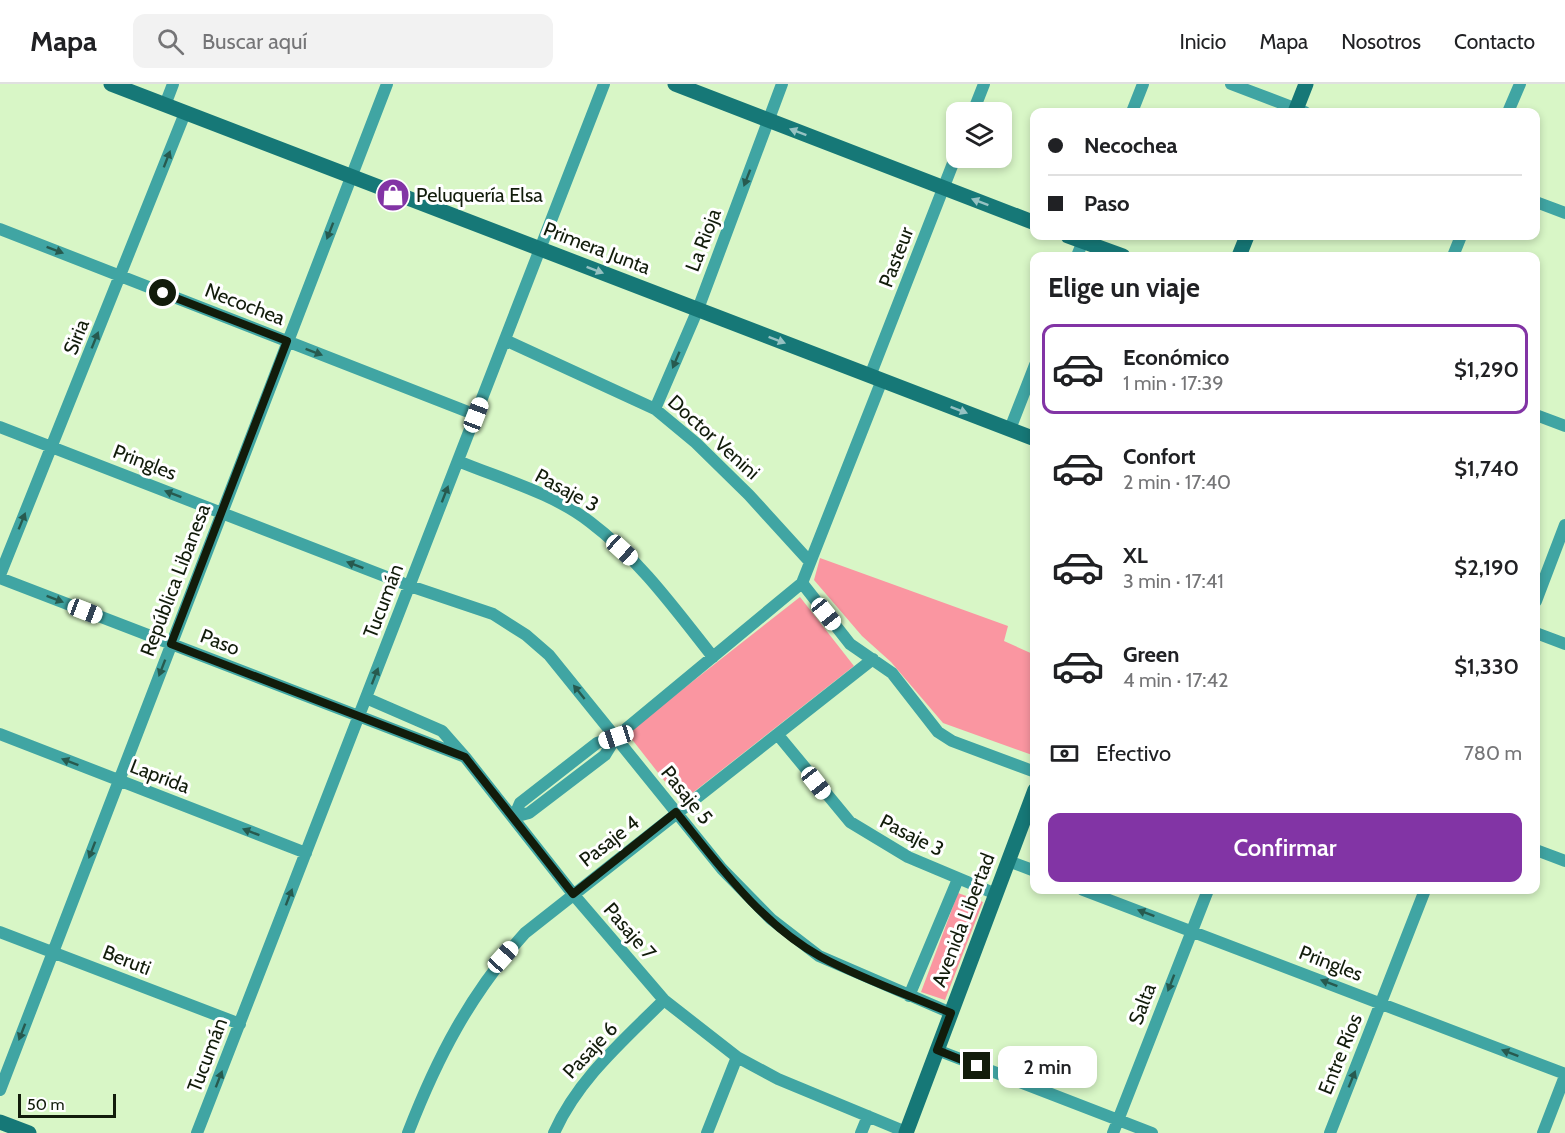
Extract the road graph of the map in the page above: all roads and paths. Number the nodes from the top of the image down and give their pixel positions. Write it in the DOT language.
graph roads {
  1 [pos="111,84"];
  2 [pos="173,84"];
  3 [pos="387,84"];
  4 [pos="604,84"];
  5 [pos="675,84"];
  6 [pos="782,84"];
  7 [pos="984,84"];
  8 [pos="1143,84"];
  9 [pos="1231,84"];
  10 [pos="1306,84"];
  11 [pos="1520,84"];
  12 [pos="977,102"];
  13 [pos="165,105"];
  14 [pos="1134,108"];
  15 [pos="1291,108"];
  16 [pos="1300,108"];
  17 [pos="1510,108"];
  18 [pos="185,113"];
  19 [pos="769,120"];
  20 [pos="951,168"];
  21 [pos="351,177"];
  22 [pos="944,188"];
  23 [pos="1540,204"];
  24 [pos="1565,213"];
  25 [pos="1030,221"];
  26 [pos="0,229"];
  27 [pos="1088,240"];
  28 [pos="540,249"];
  29 [pos="1114,252"];
  30 [pos="121,276"];
  31 [pos="698,309"];
  32 [pos="505,340"];
  33 [pos="287,341"];
  34 [pos="876,378"];
  35 [pos="1030,378"];
  36 [pos="655,409"];
  37 [pos="476,415"];
  38 [pos="1540,417"];
  39 [pos="1565,426"];
  40 [pos="0,427"];
  41 [pos="1010,429"];
  42 [pos="1030,437"];
  43 [pos="52,447"];
  44 [pos="458,461"];
  45 [pos="221,512"];
  46 [pos="1565,525"];
  47 [pos="810,562"];
  48 [pos="0,577"];
  49 [pos="802,584"];
  50 [pos="410,586"];
  51 [pos="1540,591"];
  52 [pos="1540,635"];
  53 [pos="171,644"];
  54 [pos="1565,644"];
  55 [pos="713,657"];
  56 [pos="873,659"];
  57 [pos="366,698"];
  58 [pos="359,716"];
  59 [pos="0,734"];
  60 [pos="778,735"];
  61 [pos="616,737"];
  62 [pos="465,757"];
  63 [pos="1030,770"];
  64 [pos="118,780"];
  65 [pos="1030,803"];
  66 [pos="676,812"];
  67 [pos="514,817"];
  68 [pos="1540,852"];
  69 [pos="306,853"];
  70 [pos="1008,861"];
  71 [pos="1565,861"];
  72 [pos="1030,869"];
  73 [pos="958,879"];
  74 [pos="573,894"];
  75 [pos="996,894"];
  76 [pos="1094,894"];
  77 [pos="1206,894"];
  78 [pos="1423,894"];
  79 [pos="1192,931"];
  80 [pos="0,932"];
  81 [pos="52,952"];
  82 [pos="909,996"];
  83 [pos="664,1000"];
  84 [pos="1382,1003"];
  85 [pos="951,1013"];
  86 [pos="240,1024"];
  87 [pos="937,1050"];
  88 [pos="737,1057"];
  89 [pos="1565,1075"];
  90 [pos="0,1090"];
  91 [pos="868,1116"];
  92 [pos="1118,1120"];
  93 [pos="0,1122"];
  94 [pos="906,1132"];
  95 [pos="29,1133"];
  96 [pos="197,1133"];
  97 [pos="408,1133"];
  98 [pos="554,1133"];
  99 [pos="707,1133"];
  100 [pos="861,1133"];
  101 [pos="1113,1133"];
  102 [pos="1152,1133"];
  103 [pos="1330,1133"];
  104 [pos="1543,1133"];
  1 -- 13 [label="main road, Primera Junta"];
  2 -- 13 [label="street"];
  3 -- 21 [label="street, República Libanesa"];
  4 -- 28 [label="street, Tucumán"];
  5 -- 19 [label="main road"];
  6 -- 19 [label="street, La Rioja"];
  7 -- 12 [label="street"];
  8 -- 14 [label="street"];
  9 -- 15 [label="street"];
  10 -- 16 [label="main road"];
  11 -- 17 [label="street"];
  13 -- 18 [label="main road, Primera Junta"];
  18 -- 21 [label="main road, Primera Junta"];
  30 -- 18 [label="street, Siria, one-way"];
  22 -- 19 [label="main road, one-way"];
  19 -- 31 [label="street, La Rioja, one-way"];
  20 -- 22 [label="street, Pasteur"];
  21 -- 28 [label="main road, Primera Junta"];
  21 -- 33 [label="street, República Libanesa, one-way"];
  25 -- 22 [label="main road, one-way"];
  22 -- 34 [label="street, Pasteur"];
  23 -- 24 [label="street"];
  26 -- 30 [label="street, Necochea, one-way"];
  27 -- 29 [label="main road"];
  28 -- 31 [label="main road, Primera Junta, one-way"];
  28 -- 32 [label="street, Tucumán"];
  30 -- 33 [label="street, Necochea"];
  43 -- 30 [label="street, Siria, one-way"];
  31 -- 34 [label="main road, Primera Junta, one-way"];
  31 -- 36 [label="street, La Rioja, one-way"];
  32 -- 36 [label="street, Doctor Venini"];
  32 -- 37 [label="street, Tucumán"];
  33 -- 37 [label="street, Necochea, one-way"];
  33 -- 45 [label="street, República Libanesa"];
  34 -- 41 [label="main road, Primera Junta, one-way"];
  34 -- 47 [label="street, Pasteur"];
  35 -- 41 [label="street"];
  36 -- 47 [label="street, Doctor Venini"];
  37 -- 44 [label="street, Tucumán"];
  38 -- 39 [label="street"];
  40 -- 43 [label="street, Pringles"];
  41 -- 42 [label="main road, Primera Junta"];
  45 -- 43 [label="street, Pringles, one-way"];
  48 -- 43 [label="street, Siria, one-way"];
  50 -- 44 [label="street, Tucumán, one-way"];
  44 -- 55 [label="street, Pasaje 3"];
  50 -- 45 [label="street, Pringles, one-way"];
  45 -- 53 [label="street, República Libanesa"];
  46 -- 51 [label="street"];
  47 -- 49 [label="street, Pasteur"];
  48 -- 53 [label="street, Paso, one-way"];
  49 -- 55 [label="street"];
  49 -- 56 [label="street"];
  57 -- 50 [label="street, Tucumán, one-way"];
  61 -- 50 [label="street, Pasaje 5, one-way"];
  52 -- 54 [label="street"];
  53 -- 58 [label="street, Paso"];
  53 -- 64 [label="street, República Libanesa, one-way"];
  55 -- 61 [label="street"];
  56 -- 60 [label="street, Pasaje 4"];
  56 -- 63 [label="street"];
  57 -- 58 [label="street, Tucumán"];
  57 -- 62 [label="street"];
  58 -- 62 [label="street, Pasaje 7"];
  58 -- 69 [label="street, Tucumán"];
  64 -- 59 [label="street, Laprida, one-way"];
  60 -- 66 [label="street, Pasaje 4"];
  60 -- 73 [label="street, Pasaje 3"];
  61 -- 66 [label="street, Pasaje 5"];
  61 -- 67 [label="street"];
  62 -- 67 [label="street, Pasaje 7"];
  69 -- 64 [label="street, Laprida, one-way"];
  64 -- 81 [label="street, República Libanesa, one-way"];
  65 -- 70 [label="main road, Avenida Libertad"];
  66 -- 74 [label="street, Pasaje 4"];
  66 -- 82 [label="street, Pasaje 5"];
  67 -- 74 [label="street, Pasaje 7"];
  68 -- 71 [label="street"];
  86 -- 69 [label="street, Tucumán, one-way"];
  70 -- 72 [label="street"];
  70 -- 75 [label="main road, Avenida Libertad"];
  73 -- 75 [label="street, Pasaje 3"];
  73 -- 82 [label="street"];
  74 -- 83 [label="street, Pasaje 7"];
  74 -- 97 [label="street, Pasaje 4"];
  75 -- 85 [label="main road, Avenida Libertad"];
  79 -- 76 [label="street, Pringles, one-way"];
  77 -- 79 [label="street, Salta"];
  78 -- 84 [label="street, Entre Ríos"];
  84 -- 79 [label="street, Pringles, one-way"];
  79 -- 92 [label="street, Salta, one-way"];
  80 -- 81 [label="street, Beruti"];
  81 -- 86 [label="street, Beruti"];
  81 -- 90 [label="street, República Libanesa, one-way"];
  82 -- 85 [label="street, Pasaje 5"];
  83 -- 88 [label="street, Pasaje 7"];
  83 -- 98 [label="street, Pasaje 6"];
  89 -- 84 [label="street, Pringles, one-way"];
  103 -- 84 [label="street, Entre Ríos, one-way"];
  85 -- 87 [label="main road, Avenida Libertad"];
  96 -- 86 [label="street, Tucumán, one-way"];
  87 -- 92 [label="street"];
  87 -- 94 [label="main road, Avenida Libertad"];
  88 -- 91 [label="street, Pasaje 7"];
  88 -- 99 [label="street"];
  89 -- 104 [label="street"];
  91 -- 94 [label="street, Pasaje 7"];
  91 -- 100 [label="street"];
  92 -- 101 [label="street, Salta"];
  92 -- 102 [label="street"];
  93 -- 95 [label="main road"];
}
